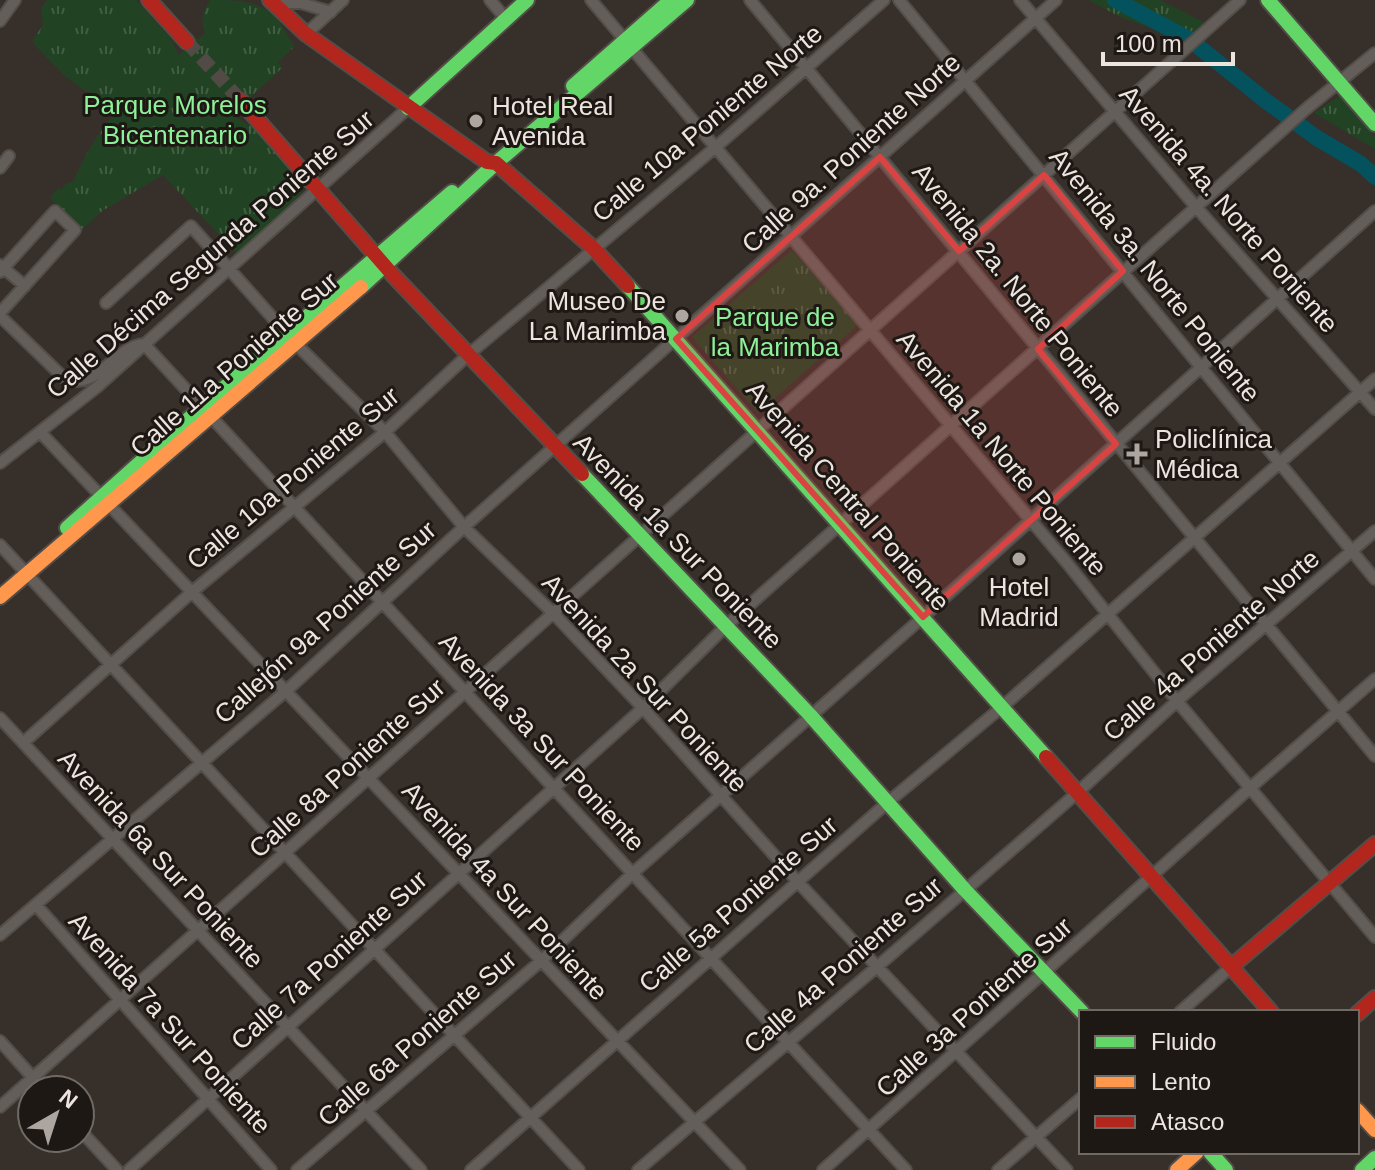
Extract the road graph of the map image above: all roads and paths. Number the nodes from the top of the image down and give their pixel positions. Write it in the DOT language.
graph roads {
  1 [pos="15,0"];
  2 [pos="149,0"];
  3 [pos="343,0"];
  4 [pos="490,0"];
  5 [pos="527,0"];
  6 [pos="591,0"];
  7 [pos="671,0"];
  8 [pos="687,0"];
  9 [pos="750,0"];
  10 [pos="884,0"];
  11 [pos="899,0"];
  12 [pos="1020,0"];
  13 [pos="1056,0"];
  14 [pos="1240,0"];
  15 [pos="1268,0"];
  16 [pos="272,1"];
  17 [pos="301,1"];
  18 [pos="331,12"];
  19 [pos="1036,18"];
  20 [pos="506,19"];
  21 [pos="0,21"];
  22 [pos="306,34"];
  23 [pos="187,42"];
  24 [pos="630,44"];
  25 [pos="1375,53"];
  26 [pos="807,69"];
  27 [pos="966,81"];
  28 [pos="1340,83"];
  29 [pos="241,101"];
  30 [pos="408,108"];
  31 [pos="1115,111"];
  32 [pos="1375,124"];
  33 [pos="717,146"];
  34 [pos="9,156"];
  35 [pos="880,157"];
  36 [pos="492,162"];
  37 [pos="0,168"];
  38 [pos="1044,175"];
  39 [pos="320,189"];
  40 [pos="1196,207"];
  41 [pos="1375,211"];
  42 [pos="790,237"];
  43 [pos="593,248"];
  44 [pos="959,251"];
  45 [pos="380,262"];
  46 [pos="229,267"];
  47 [pos="1,268"];
  48 [pos="1123,271"];
  49 [pos="25,286"];
  50 [pos="1278,298"];
  51 [pos="106,303"];
  52 [pos="0,314"];
  53 [pos="870,331"];
  54 [pos="292,338"];
  55 [pos="676,339"];
  56 [pos="144,344"];
  57 [pos="1038,349"];
  58 [pos="469,354"];
  59 [pos="1202,366"];
  60 [pos="1375,379"];
  61 [pos="1360,392"];
  62 [pos="1375,409"];
  63 [pos="206,411"];
  64 [pos="950,426"];
  65 [pos="759,430"];
  66 [pos="385,432"];
  67 [pos="41,433"];
  68 [pos="1116,444"];
  69 [pos="555,447"];
  70 [pos="1280,461"];
  71 [pos="0,463"];
  72 [pos="106,501"];
  73 [pos="294,506"];
  74 [pos="1031,520"];
  75 [pos="841,523"];
  76 [pos="464,527"];
  77 [pos="1375,531"];
  78 [pos="640,535"];
  79 [pos="1193,538"];
  80 [pos="0,545"];
  81 [pos="1352,551"];
  82 [pos="24,571"];
  83 [pos="1375,579"];
  84 [pos="0,585"];
  85 [pos="192,592"];
  86 [pos="0,597"];
  87 [pos="382,602"];
  88 [pos="1107,613"];
  89 [pos="555,615"];
  90 [pos="923,617"];
  91 [pos="1264,625"];
  92 [pos="726,626"];
  93 [pos="110,664"];
  94 [pos="1375,679"];
  95 [pos="286,691"];
  96 [pos="466,692"];
  97 [pos="1177,701"];
  98 [pos="1002,707"];
  99 [pos="643,708"];
  100 [pos="1336,711"];
  101 [pos="810,715"];
  102 [pos="0,718"];
  103 [pos="23,743"];
  104 [pos="1375,756"];
  105 [pos="201,762"];
  106 [pos="368,778"];
  107 [pos="554,788"];
  108 [pos="1250,788"];
  109 [pos="1077,793"];
  110 [pos="720,795"];
  111 [pos="887,803"];
  112 [pos="113,840"];
  113 [pos="1375,844"];
  114 [pos="285,853"];
  115 [pos="459,873"];
  116 [pos="633,873"];
  117 [pos="1153,876"];
  118 [pos="798,882"];
  119 [pos="1330,884"];
  120 [pos="965,890"];
  121 [pos="36,905"];
  122 [pos="198,931"];
  123 [pos="0,935"];
  124 [pos="1375,937"];
  125 [pos="374,949"];
  126 [pos="711,958"];
  127 [pos="541,961"];
  128 [pos="878,966"];
  129 [pos="1232,966"];
  130 [pos="1045,972"];
  131 [pos="1375,998"];
  132 [pos="119,1001"];
  133 [pos="1080,1010"];
  134 [pos="1182,1010"];
  135 [pos="1269,1010"];
  136 [pos="1359,1012"];
  137 [pos="288,1027"];
  138 [pos="454,1036"];
  139 [pos="616,1040"];
  140 [pos="0,1041"];
  141 [pos="788,1042"];
  142 [pos="956,1052"];
  143 [pos="29,1074"];
  144 [pos="37,1074"];
  145 [pos="16,1093"];
  146 [pos="208,1099"];
  147 [pos="1079,1100"];
  148 [pos="0,1107"];
  149 [pos="366,1111"];
  150 [pos="1359,1112"];
  151 [pos="530,1118"];
  152 [pos="694,1122"];
  153 [pos="1375,1130"];
  154 [pos="870,1131"];
  155 [pos="1037,1137"];
  156 [pos="96,1147"];
  157 [pos="1195,1154"];
  158 [pos="1212,1154"];
  159 [pos="1375,1158"];
  160 [pos="117,1170"];
  161 [pos="129,1170"];
  162 [pos="271,1170"];
  163 [pos="297,1170"];
  164 [pos="421,1170"];
  165 [pos="471,1170"];
  166 [pos="579,1170"];
  167 [pos="638,1170"];
  168 [pos="740,1170"];
  169 [pos="823,1170"];
  170 [pos="906,1170"];
  171 [pos="998,1170"];
  172 [pos="1067,1170"];
  173 [pos="1177,1170"];
  174 [pos="1226,1170"];
  175 [pos="1362,1170"];
  1 -- 21 [label="street"];
  2 -- 23 [label="main road"];
  3 -- 18 [label="street"];
  4 -- 20 [label="street"];
  5 -- 20 [label="main road"];
  6 -- 24 [label="street, Avenida 1a Norte Poniente"];
  7 -- 24 [label="main road"];
  8 -- 24 [label="main road"];
  9 -- 26 [label="street, Avenida 2a. Norte Poniente"];
  10 -- 26 [label="street, Calle 10a Poniente Norte"];
  11 -- 27 [label="street, Avenida 3a. Norte Poniente"];
  12 -- 19 [label="street, Avenida 4a. Norte Poniente"];
  13 -- 19 [label="street, Calle 9a. Poniente Norte"];
  14 -- 31 [label="street, Calle 8a Poniente Sur"];
  15 -- 28 [label="main road"];
  16 -- 17 [label="street"];
  16 -- 22 [label="main road, Avenida Central Poniente"];
  17 -- 18 [label="street"];
  18 -- 22 [label="street"];
  19 -- 27 [label="street, Calle 9a. Poniente Norte"];
  19 -- 31 [label="street, Avenida 4a. Norte Poniente"];
  20 -- 30 [label="main road"];
  22 -- 30 [label="main road, Avenida Central Poniente"];
  24 -- 33 [label="street, Avenida 1a Norte Poniente"];
  24 -- 36 [label="main road, Calle 11a Poniente Sur"];
  25 -- 28 [label="street, Calle 7a Poniente Sur"];
  26 -- 33 [label="street, Calle 10a Poniente Norte"];
  26 -- 35 [label="street, Avenida 2a. Norte Poniente"];
  27 -- 35 [label="street, Calle 9a. Poniente Norte"];
  27 -- 38 [label="street, Avenida 3a. Norte Poniente"];
  28 -- 32 [label="main road"];
  28 -- 40 [label="street, Calle 7a Poniente Sur"];
  29 -- 39 [label="main road, Avenida 1a Sur Poniente"];
  30 -- 36 [label="main road, Avenida Central Poniente"];
  30 -- 39 [label="street, Calle Décima Segunda Poniente Sur"];
  31 -- 38 [label="street, Calle 8a Poniente Sur"];
  31 -- 40 [label="street, Avenida 4a. Norte Poniente"];
  33 -- 42 [label="street, Avenida 1a Norte Poniente"];
  33 -- 43 [label="street, Calle 10a Poniente Norte"];
  34 -- 37 [label="street"];
  35 -- 42 [label="street, Calle 9a. Poniente Norte"];
  35 -- 44 [label="street, Avenida 2a. Norte Poniente"];
  36 -- 43 [label="main road, Avenida Central Poniente"];
  36 -- 45 [label="main road, Calle 11a Poniente Sur"];
  38 -- 44 [label="street, Calle 8a Poniente Sur"];
  38 -- 48 [label="street, Avenida 3a. Norte Poniente"];
  39 -- 45 [label="main road, Avenida 1a Sur Poniente"];
  39 -- 46 [label="street, Calle Décima Segunda Poniente Sur"];
  40 -- 48 [label="street, Calle 7a Poniente Sur"];
  40 -- 50 [label="street, Avenida 4a. Norte Poniente"];
  41 -- 50 [label="street, Calle 6a Poniente Sur"];
  42 -- 53 [label="street, Avenida 1a Norte Poniente"];
  42 -- 55 [label="street, Calle 9a. Poniente Norte"];
  43 -- 55 [label="main road, Avenida Central Poniente"];
  43 -- 58 [label="street, Calle 10a Poniente Sur"];
  44 -- 53 [label="street, Calle 8a Poniente Sur"];
  44 -- 57 [label="street, Avenida 2a. Norte Poniente"];
  45 -- 54 [label="main road, Calle 11a Poniente Sur"];
  45 -- 58 [label="main road, Avenida 1a Sur Poniente"];
  46 -- 51 [label="street, Avenida 2a Sur Poniente"];
  46 -- 54 [label="street, Avenida 2a Sur Poniente"];
  46 -- 56 [label="street, Calle Décima Segunda Poniente Sur"];
  47 -- 49 [label="street"];
  47 -- 49 [label="street"];
  48 -- 57 [label="street, Calle 7a Poniente Sur"];
  48 -- 59 [label="street, Avenida 3a. Norte Poniente"];
  49 -- 52 [label="street"];
  50 -- 59 [label="street, Calle 6a Poniente Sur"];
  50 -- 61 [label="street, Avenida 4a. Norte Poniente"];
  52 -- 56 [label="street"];
  53 -- 64 [label="street, Avenida 1a Norte Poniente"];
  53 -- 65 [label="street, Calle 8a Poniente Sur"];
  54 -- 63 [label="main road, Calle 11a Poniente Sur"];
  54 -- 66 [label="street, Avenida 2a Sur Poniente"];
  55 -- 65 [label="main road, Avenida Central Poniente"];
  55 -- 69 [label="street, Callejón 9a Poniente Sur"];
  56 -- 63 [label="street, Avenida 3a Sur Poniente"];
  56 -- 67 [label="street, Calle Décima Segunda Poniente Sur"];
  57 -- 64 [label="street, Calle 7a Poniente Sur"];
  57 -- 68 [label="street, Avenida 2a. Norte Poniente"];
  58 -- 66 [label="street, Calle 10a Poniente Sur"];
  58 -- 69 [label="main road, Avenida 1a Sur Poniente"];
  59 -- 68 [label="street, Calle 6a Poniente Sur"];
  59 -- 70 [label="street, Avenida 3a. Norte Poniente"];
  60 -- 61 [label="street, Calle 5a Poniente Sur"];
  61 -- 62 [label="street, Avenida 4a. Norte Poniente"];
  61 -- 70 [label="street, Calle 5a Poniente Sur"];
  63 -- 72 [label="main road, Calle 11a Poniente Sur"];
  63 -- 73 [label="street, Avenida 3a Sur Poniente"];
  64 -- 74 [label="street, Avenida 1a Norte Poniente"];
  64 -- 75 [label="street, Calle 7a Poniente Sur"];
  65 -- 75 [label="main road, Avenida Central Poniente"];
  65 -- 78 [label="street, Calle 8a Poniente Sur"];
  66 -- 73 [label="street, Calle 10a Poniente Sur"];
  66 -- 76 [label="street, Avenida 2a Sur Poniente"];
  67 -- 71 [label="street, Calle Décima Segunda Poniente Sur"];
  67 -- 72 [label="street, Avenida 4a Sur Poniente"];
  68 -- 74 [label="street, Calle 6a Poniente Sur"];
  68 -- 79 [label="street, Avenida 2a. Norte Poniente"];
  69 -- 76 [label="street, Callejón 9a Poniente Sur"];
  69 -- 78 [label="main road, Avenida 1a Sur Poniente"];
  70 -- 79 [label="street, Calle 5a Poniente Sur"];
  70 -- 81 [label="street, Avenida 3a. Norte Poniente"];
  72 -- 82 [label="main road, Calle 11a Poniente Sur"];
  72 -- 85 [label="street, Avenida 4a Sur Poniente"];
  73 -- 85 [label="street, Calle 10a Poniente Sur"];
  73 -- 87 [label="street, Avenida 3a Sur Poniente"];
  74 -- 88 [label="street, Avenida 1a Norte Poniente"];
  74 -- 90 [label="street, Calle 6a Poniente Sur"];
  75 -- 90 [label="main road, Avenida Central Poniente"];
  75 -- 92 [label="street, Calle 7a Poniente Sur"];
  76 -- 87 [label="street, Callejón 9a Poniente Sur"];
  76 -- 89 [label="street, Avenida 2a Sur Poniente"];
  77 -- 81 [label="street, Calle 4a Poniente Norte"];
  78 -- 89 [label="street, Calle 8a Poniente Sur"];
  78 -- 92 [label="main road, Avenida 1a Sur Poniente"];
  79 -- 88 [label="street, Calle 5a Poniente Sur"];
  79 -- 91 [label="street, Avenida 2a. Norte Poniente"];
  80 -- 82 [label="street"];
  81 -- 83 [label="street, Avenida 3a. Norte Poniente"];
  81 -- 91 [label="street, Calle 4a Poniente Norte"];
  82 -- 84 [label="main road, Calle 11a Poniente Sur"];
  82 -- 86 [label="main road, Calle 11a Poniente Sur"];
  82 -- 93 [label="street"];
  85 -- 93 [label="street, Calle 10a Poniente Sur"];
  85 -- 95 [label="street, Avenida 4a Sur Poniente"];
  87 -- 95 [label="street, Callejón 9a Poniente Sur"];
  87 -- 96 [label="street, Avenida 3a Sur Poniente"];
  88 -- 97 [label="street, Avenida 1a Norte Poniente"];
  88 -- 98 [label="street, Calle 5a Poniente Sur"];
  89 -- 96 [label="street, Calle 8a Poniente Sur"];
  89 -- 99 [label="street, Avenida 2a Sur Poniente"];
  90 -- 98 [label="main road, Avenida Central Poniente"];
  90 -- 101 [label="street, Calle 6a Poniente Sur"];
  91 -- 97 [label="street, Calle 4a Poniente Norte"];
  91 -- 100 [label="street, Avenida 2a. Norte Poniente"];
  92 -- 99 [label="street, Calle 7a Poniente Sur"];
  92 -- 101 [label="main road, Avenida 1a Sur Poniente"];
  93 -- 103 [label="street, Calle 10a Poniente Sur"];
  93 -- 105 [label="street"];
  94 -- 100 [label="street, Calle 3a Poniente Sur"];
  95 -- 105 [label="street, Callejón 9a Poniente Sur"];
  95 -- 106 [label="street, Avenida 4a Sur Poniente"];
  96 -- 106 [label="street, Calle 8a Poniente Sur"];
  96 -- 107 [label="street, Avenida 3a Sur Poniente"];
  97 -- 108 [label="street, Avenida 1a Norte Poniente"];
  97 -- 109 [label="street, Calle 4a Poniente Norte"];
  98 -- 109 [label="main road, Avenida Central Poniente"];
  98 -- 111 [label="street, Calle 5a Poniente Sur"];
  99 -- 107 [label="street, Calle 7a Poniente Sur"];
  99 -- 110 [label="street, Avenida 2a Sur Poniente"];
  100 -- 104 [label="street, Avenida 2a. Norte Poniente"];
  100 -- 108 [label="street, Calle 3a Poniente Sur"];
  101 -- 110 [label="street, Calle 6a Poniente Sur"];
  101 -- 111 [label="main road, Avenida 1a Sur Poniente"];
  102 -- 103 [label="street, Avenida 6a Sur Poniente"];
  103 -- 112 [label="street, Avenida 6a Sur Poniente"];
  105 -- 112 [label="street, Callejón 9a Poniente Sur"];
  105 -- 114 [label="street"];
  106 -- 114 [label="street, Calle 8a Poniente Sur"];
  106 -- 115 [label="street, Avenida 4a Sur Poniente"];
  107 -- 115 [label="street, Calle 7a Poniente Sur"];
  107 -- 116 [label="street, Avenida 3a Sur Poniente"];
  108 -- 117 [label="street, Calle 3a Poniente Sur"];
  108 -- 119 [label="street, Avenida 1a Norte Poniente"];
  109 -- 117 [label="main road, Avenida Central Poniente"];
  109 -- 120 [label="street, Calle 4a Poniente Sur"];
  110 -- 116 [label="street, Calle 6a Poniente Sur"];
  110 -- 118 [label="street, Avenida 2a Sur Poniente"];
  111 -- 118 [label="street, Calle 5a Poniente Sur"];
  111 -- 120 [label="main road, Avenida 1a Sur Poniente"];
  112 -- 121 [label="street, Callejón 9a Poniente Sur"];
  112 -- 122 [label="street, Avenida 6a Sur Poniente"];
  113 -- 119 [label="main road"];
  114 -- 122 [label="street, Calle 8a Poniente Sur"];
  114 -- 125 [label="street"];
  115 -- 125 [label="street, Calle 7a Poniente Sur"];
  115 -- 127 [label="street, Avenida 4a Sur Poniente"];
  116 -- 126 [label="street, Avenida 3a Sur Poniente"];
  116 -- 127 [label="street, Calle 6a Poniente Sur"];
  117 -- 129 [label="main road, Avenida Central Poniente"];
  117 -- 130 [label="street, Calle 3a Poniente Sur"];
  118 -- 126 [label="street, Calle 5a Poniente Sur"];
  118 -- 128 [label="street, Avenida 2a Sur Poniente"];
  119 -- 124 [label="street, Avenida 1a Norte Poniente"];
  119 -- 129 [label="main road"];
  120 -- 128 [label="street, Calle 4a Poniente Sur"];
  120 -- 130 [label="main road, Avenida 1a Sur Poniente"];
  121 -- 123 [label="street, Callejón 9a Poniente Sur"];
  121 -- 132 [label="street, Avenida 7a Sur Poniente"];
  122 -- 132 [label="street, Calle 8a Poniente Sur"];
  122 -- 137 [label="street, Avenida 6a Sur Poniente"];
  125 -- 137 [label="street, Calle 7a Poniente Sur"];
  125 -- 138 [label="street"];
  126 -- 139 [label="street, Calle 5a Poniente Sur"];
  126 -- 141 [label="street, Avenida 3a Sur Poniente"];
  127 -- 138 [label="street, Calle 6a Poniente Sur"];
  127 -- 139 [label="street, Avenida 4a Sur Poniente"];
  128 -- 141 [label="street, Calle 4a Poniente Sur"];
  128 -- 142 [label="street, Avenida 2a Sur Poniente"];
  129 -- 134 [label="street"];
  129 -- 135 [label="main road, Avenida Central Poniente"];
  130 -- 133 [label="main road, Avenida 1a Sur Poniente"];
  130 -- 142 [label="street, Calle 3a Poniente Sur"];
  131 -- 136 [label="main road"];
  132 -- 144 [label="street, Calle 8a Poniente Sur"];
  132 -- 146 [label="street, Avenida 7a Sur Poniente"];
  137 -- 146 [label="street, Calle 7a Poniente Sur"];
  137 -- 149 [label="street, Avenida 6a Sur Poniente"];
  138 -- 149 [label="street, Calle 6a Poniente Sur"];
  138 -- 151 [label="street"];
  139 -- 151 [label="street, Calle 5a Poniente Sur"];
  139 -- 152 [label="street, Avenida 4a Sur Poniente"];
  140 -- 143 [label="street"];
  141 -- 152 [label="street, Calle 4a Poniente Sur"];
  141 -- 154 [label="street, Avenida 3a Sur Poniente"];
  142 -- 154 [label="street, Calle 3a Poniente Sur"];
  142 -- 155 [label="street, Avenida 2a Sur Poniente"];
  145 -- 148 [label="street, Calle 8a Poniente Sur"];
  146 -- 161 [label="street, Calle 7a Poniente Sur"];
  146 -- 162 [label="street, Avenida 7a Sur Poniente"];
  147 -- 155 [label="street"];
  149 -- 163 [label="street, Calle 6a Poniente Sur"];
  149 -- 164 [label="street, Avenida 6a Sur Poniente"];
  150 -- 153 [label="main road"];
  151 -- 165 [label="street, Calle 5a Poniente Sur"];
  151 -- 166 [label="street"];
  152 -- 167 [label="street, Calle 4a Poniente Sur"];
  152 -- 168 [label="street, Avenida 4a Sur Poniente"];
  154 -- 169 [label="street, Calle 3a Poniente Sur"];
  154 -- 170 [label="street, Avenida 3a Sur Poniente"];
  155 -- 171 [label="street"];
  155 -- 172 [label="street, Avenida 2a Sur Poniente"];
  156 -- 160 [label="street"];
  157 -- 173 [label="main road"];
  158 -- 174 [label="main road"];
  159 -- 175 [label="main road"];
}
